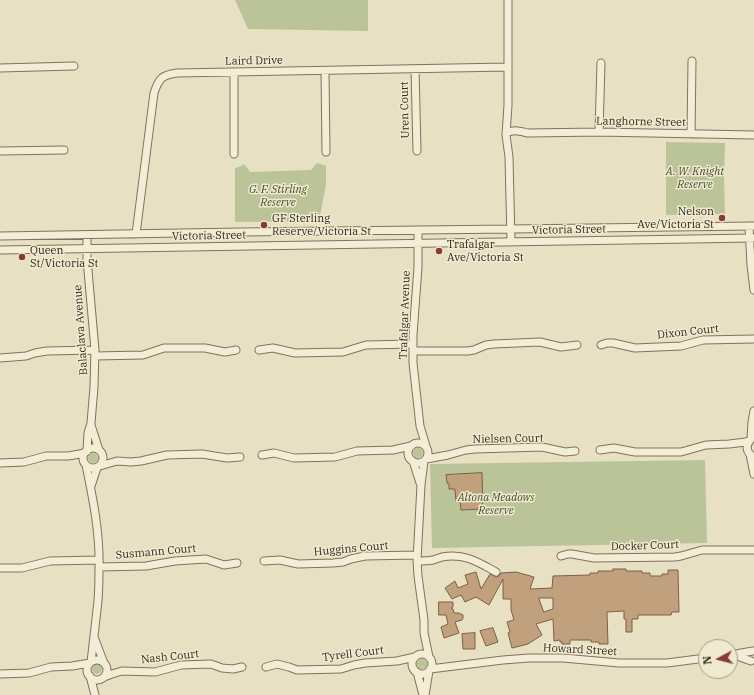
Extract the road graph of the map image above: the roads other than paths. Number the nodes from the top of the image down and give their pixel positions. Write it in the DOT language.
graph roads {
  1 [pos="508,0"];
  2 [pos="692,61"];
  3 [pos="601,63"];
  4 [pos="74,66"];
  5 [pos="508,67"];
  6 [pos="0,68"];
  7 [pos="415,69"];
  8 [pos="325,71"];
  9 [pos="234,72"];
  10 [pos="599,132"];
  11 [pos="510,133"];
  12 [pos="691,134"];
  13 [pos="754,136"];
  14 [pos="64,150"];
  15 [pos="0,151"];
  16 [pos="417,151"];
  17 [pos="326,152"];
  18 [pos="234,154"];
  19 [pos="751,226"];
  20 [pos="510,229"];
  21 [pos="418,230"];
  22 [pos="136,234"];
  23 [pos="87,235"];
  24 [pos="0,236"];
  25 [pos="752,238"];
  26 [pos="511,242"];
  27 [pos="418,244"];
  28 [pos="87,249"];
  29 [pos="0,250"];
  30 [pos="754,290"];
  31 [pos="754,338"];
  32 [pos="577,345"];
  33 [pos="601,345"];
  34 [pos="413,348"];
  35 [pos="236,350"];
  36 [pos="259,350"];
  37 [pos="95,353"];
  38 [pos="0,358"];
  39 [pos="754,411"];
  40 [pos="754,416"];
  41 [pos="91,423"];
  42 [pos="420,426"];
  43 [pos="752,439"];
  44 [pos="729,444"];
  45 [pos="413,445"];
  46 [pos="426,448"];
  47 [pos="394,450"];
  48 [pos="600,450"];
  49 [pos="87,451"];
  50 [pos="100,451"];
  51 [pos="575,451"];
  52 [pos="262,455"];
  53 [pos="751,455"];
  54 [pos="68,456"];
  55 [pos="442,456"];
  56 [pos="240,457"];
  57 [pos="412,460"];
  58 [pos="425,460"];
  59 [pos="117,461"];
  60 [pos="0,463"];
  61 [pos="85,464"];
  62 [pos="98,467"];
  63 [pos="754,474"];
  64 [pos="421,485"];
  65 [pos="91,486"];
  66 [pos="754,550"];
  67 [pos="561,556"];
  68 [pos="417,558"];
  69 [pos="264,561"];
  70 [pos="237,563"];
  71 [pos="99,564"];
  72 [pos="0,568"];
  73 [pos="496,572"];
  74 [pos="424,633"];
  75 [pos="94,636"];
  76 [pos="754,651"];
  77 [pos="738,654"];
  78 [pos="416,656"];
  79 [pos="430,657"];
  80 [pos="738,658"];
  81 [pos="698,659"];
  82 [pos="397,661"];
  83 [pos="91,662"];
  84 [pos="105,664"];
  85 [pos="753,665"];
  86 [pos="72,666"];
  87 [pos="452,666"];
  88 [pos="242,667"];
  89 [pos="266,667"];
  90 [pos="430,670"];
  91 [pos="122,671"];
  92 [pos="415,671"];
  93 [pos="0,674"];
  94 [pos="89,675"];
  95 [pos="102,678"];
  96 [pos="95,695"];
  97 [pos="424,695"];
  1 -- 5 [label="street"];
  2 -- 12 [label="street"];
  3 -- 10 [label="street"];
  4 -- 6 [label="street"];
  5 -- 7 [label="street, Laird Drive"];
  5 -- 11 [label="street"];
  7 -- 8 [label="street, Laird Drive"];
  7 -- 16 [label="street, Uren Court"];
  8 -- 9 [label="street, Laird Drive"];
  8 -- 17 [label="street"];
  9 -- 18 [label="street"];
  9 -- 22 [label="street, Laird Drive"];
  10 -- 11 [label="street, Langhorne Street"];
  10 -- 12 [label="street, Langhorne Street"];
  11 -- 20 [label="street"];
  12 -- 13 [label="street, Langhorne Street"];
  14 -- 15 [label="street"];
  19 -- 20 [label="street, Victoria Street"];
  19 -- 25 [label="street"];
  20 -- 21 [label="street, Victoria Street"];
  20 -- 26 [label="street"];
  21 -- 22 [label="street, Victoria Street"];
  21 -- 27 [label="street, Trafalgar Avenue"];
  22 -- 23 [label="street, Victoria Street"];
  23 -- 24 [label="street, Victoria Street"];
  23 -- 28 [label="street, Balaclava Avenue"];
  25 -- 26 [label="street, Victoria Street"];
  25 -- 30 [label="street"];
  26 -- 27 [label="street, Victoria Street"];
  27 -- 28 [label="street, Victoria Street"];
  27 -- 34 [label="street, Trafalgar Avenue"];
  28 -- 29 [label="street, Victoria Street"];
  28 -- 37 [label="street, Balaclava Avenue"];
  31 -- 33 [label="street, Dixon Court"];
  32 -- 34 [label="street"];
  34 -- 36 [label="street"];
  34 -- 42 [label="street, Trafalgar Avenue"];
  35 -- 37 [label="street"];
  37 -- 38 [label="street"];
  37 -- 41 [label="street, Balaclava Avenue"];
  39 -- 40 [label="street"];
  40 -- 43 [label="street"];
  41 -- 49 [label="street, Balaclava Avenue"];
  41 -- 50 [label="street, Balaclava Avenue"];
  42 -- 45 [label="street, Trafalgar Avenue"];
  42 -- 46 [label="street, Trafalgar Avenue"];
  43 -- 44 [label="street"];
  43 -- 53 [label="street"];
  44 -- 48 [label="street"];
  44 -- 53 [label="street"];
  45 -- 46 [label="street"];
  45 -- 47 [label="street"];
  45 -- 57 [label="street"];
  46 -- 55 [label="street"];
  46 -- 58 [label="street"];
  47 -- 52 [label="street"];
  47 -- 57 [label="street"];
  49 -- 50 [label="street"];
  49 -- 54 [label="street"];
  49 -- 61 [label="street"];
  50 -- 59 [label="street"];
  50 -- 62 [label="street"];
  51 -- 55 [label="street, Nielsen Court"];
  53 -- 63 [label="street"];
  54 -- 60 [label="street"];
  54 -- 61 [label="street"];
  55 -- 58 [label="street, Nielsen Court"];
  56 -- 59 [label="street"];
  57 -- 58 [label="street"];
  57 -- 64 [label="street"];
  58 -- 64 [label="street"];
  59 -- 62 [label="street"];
  61 -- 62 [label="street"];
  61 -- 65 [label="street"];
  62 -- 65 [label="street"];
  64 -- 68 [label="street"];
  65 -- 71 [label="street"];
  66 -- 67 [label="street, Docker Court"];
  68 -- 69 [label="street, Huggins Court"];
  68 -- 73 [label="street, Huggins Court"];
  68 -- 74 [label="street"];
  70 -- 71 [label="street, Susmann Court"];
  71 -- 72 [label="street, Susmann Court"];
  71 -- 75 [label="street"];
  74 -- 78 [label="street"];
  74 -- 79 [label="street"];
  75 -- 83 [label="street"];
  75 -- 84 [label="street"];
  76 -- 77 [label="street"];
  76 -- 85 [label="street"];
  78 -- 79 [label="street"];
  78 -- 82 [label="street, Tyrell Court"];
  78 -- 92 [label="street"];
  79 -- 87 [label="street, Howard Street"];
  79 -- 90 [label="street"];
  80 -- 85 [label="street"];
  81 -- 87 [label="street, Howard Street"];
  82 -- 89 [label="street, Tyrell Court"];
  82 -- 92 [label="street, Tyrell Court"];
  83 -- 84 [label="street"];
  83 -- 86 [label="street"];
  83 -- 94 [label="street"];
  84 -- 91 [label="street, Nash Court"];
  84 -- 95 [label="street"];
  86 -- 93 [label="street"];
  86 -- 94 [label="street"];
  87 -- 90 [label="street, Howard Street"];
  88 -- 91 [label="street, Nash Court"];
  90 -- 92 [label="street"];
  90 -- 97 [label="street"];
  91 -- 95 [label="street, Nash Court"];
  92 -- 97 [label="street"];
  94 -- 95 [label="street"];
  94 -- 96 [label="street"];
  95 -- 96 [label="street"];
}
